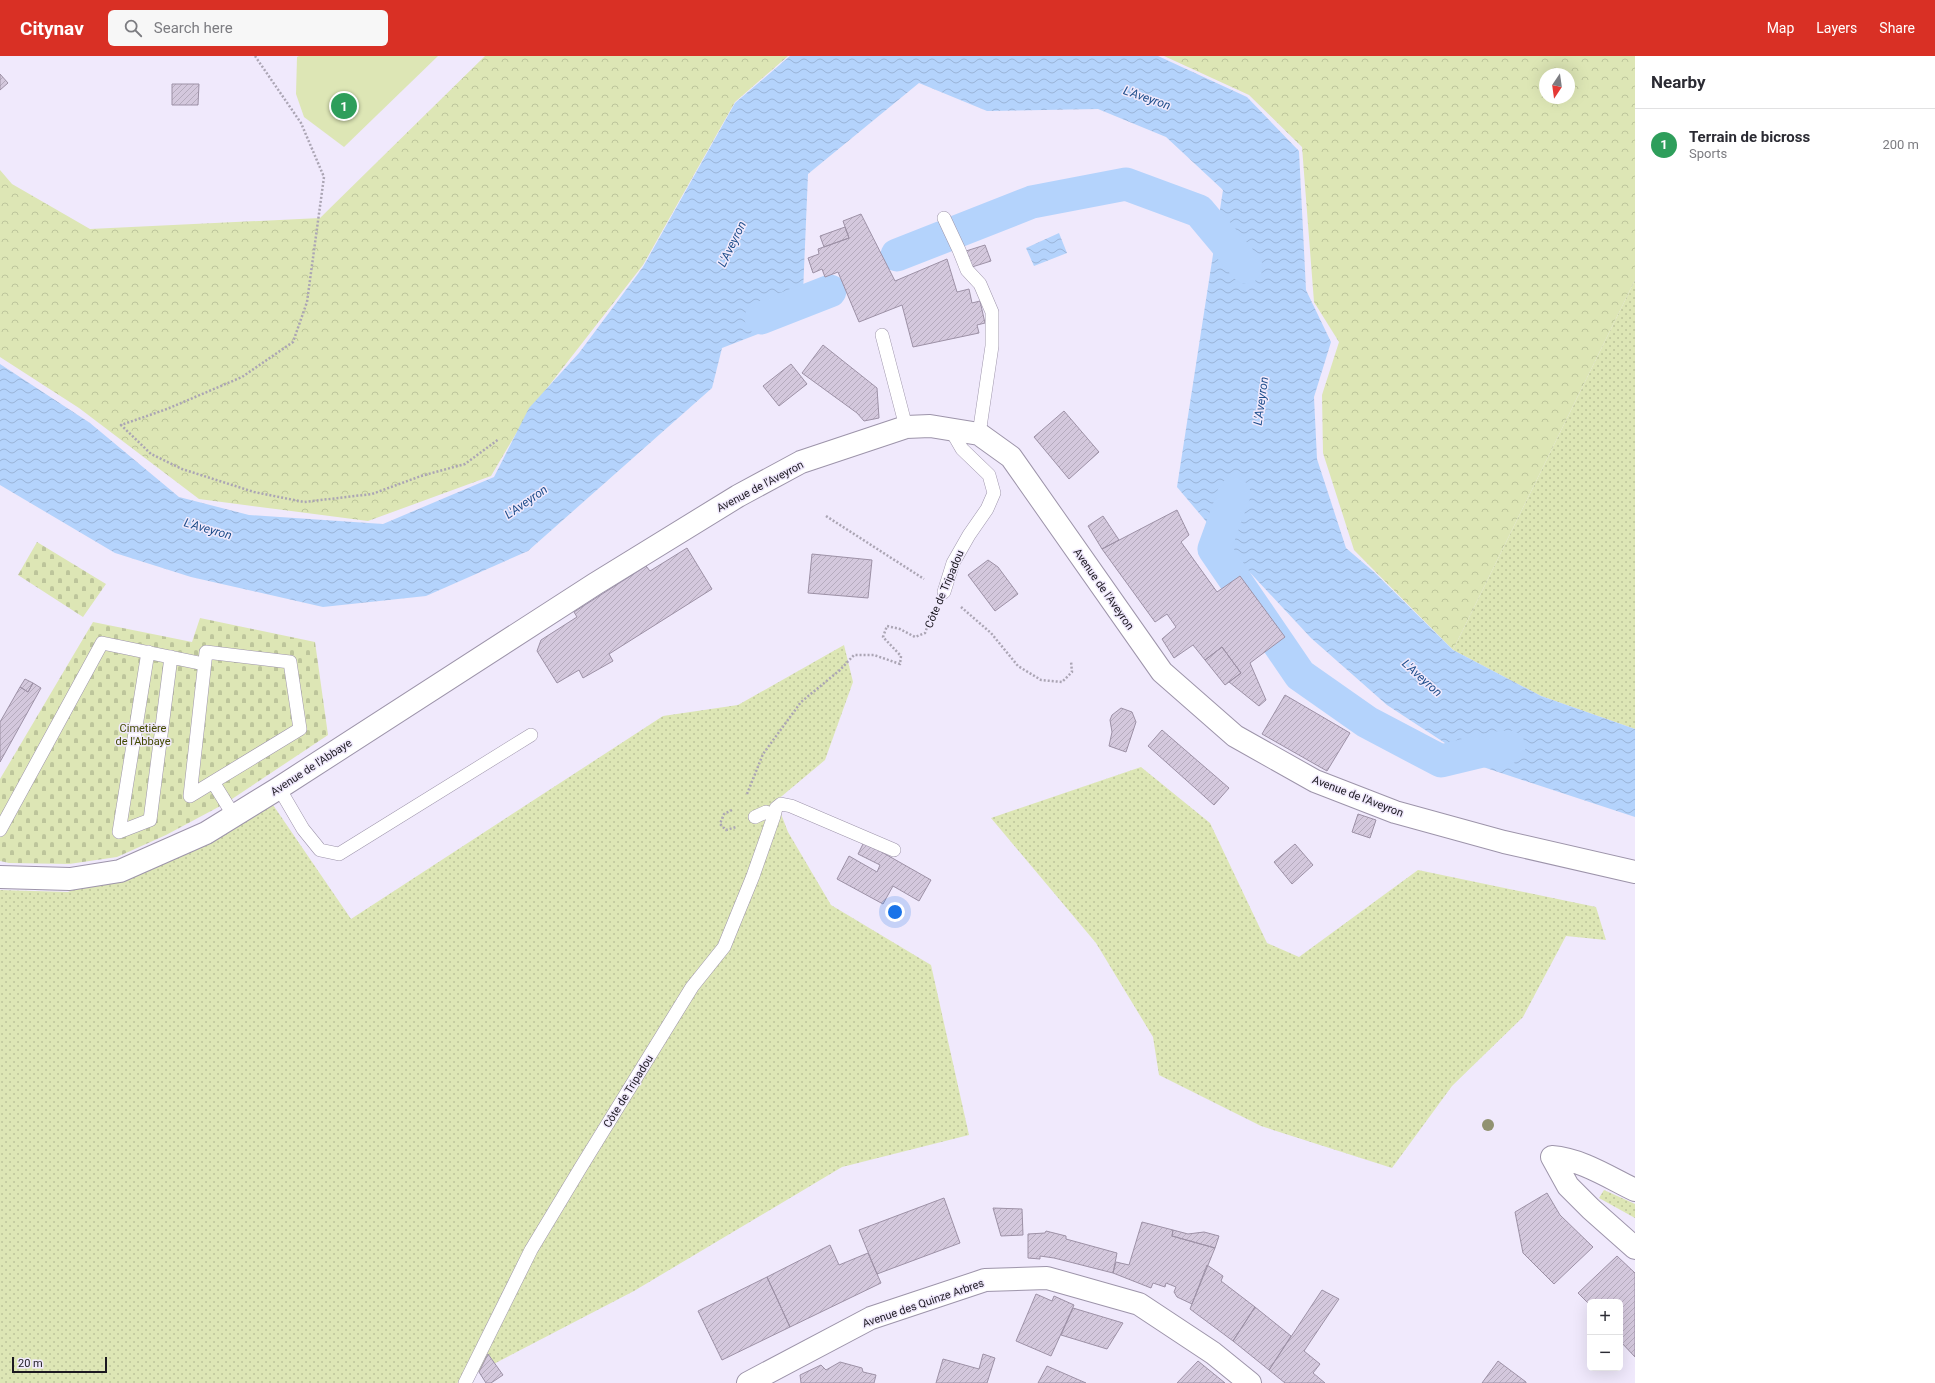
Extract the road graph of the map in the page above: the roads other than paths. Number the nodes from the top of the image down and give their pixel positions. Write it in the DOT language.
graph roads {
  1 [pos="944,218"];
  2 [pos="882,335"];
  3 [pos="906,427"];
  4 [pos="951,430"];
  5 [pos="979,434"];
  6 [pos="595,584"];
  7 [pos="944,592"];
  8 [pos="148,652"];
  9 [pos="171,657"];
  10 [pos="204,664"];
  11 [pos="531,735"];
  12 [pos="213,782"];
  13 [pos="279,788"];
  14 [pos="234,816"];
  15 [pos="774,816"];
  16 [pos="755,817"];
  17 [pos="0,830"];
  18 [pos="894,850"];
  19 [pos="1635,872"];
  20 [pos="0,877"];
  21 [pos="1635,1190"];
  22 [pos="1635,1248"];
  23 [pos="465,1383"];
  24 [pos="748,1383"];
  25 [pos="1250,1383"];
  1 -- 5 [label="lane"];
  2 -- 3 [label="lane"];
  3 -- 4 [label="street, Avenue de l'Aveyron"];
  3 -- 6 [label="street, Avenue de l'Aveyron"];
  4 -- 5 [label="street, Avenue de l'Aveyron"];
  4 -- 7 [label="lane, Côte de Tripadou"];
  5 -- 19 [label="street, Avenue de l'Aveyron"];
  6 -- 13 [label="street, Avenue de l'Abbaye"];
  8 -- 9 [label="lane"];
  8 -- 9 [label="lane"];
  8 -- 17 [label="lane"];
  9 -- 10 [label="lane"];
  10 -- 12 [label="lane"];
  10 -- 12 [label="lane"];
  11 -- 13 [label="lane"];
  12 -- 14 [label="lane"];
  13 -- 14 [label="street, Avenue de l'Abbaye"];
  14 -- 20 [label="street, Avenue de l'Abbaye"];
  15 -- 16 [label="lane"];
  15 -- 18 [label="lane"];
  15 -- 23 [label="lane, Côte de Tripadou"];
  21 -- 22 [label="street"];
  24 -- 25 [label="street, Avenue des Quinze Arbres"];
}
